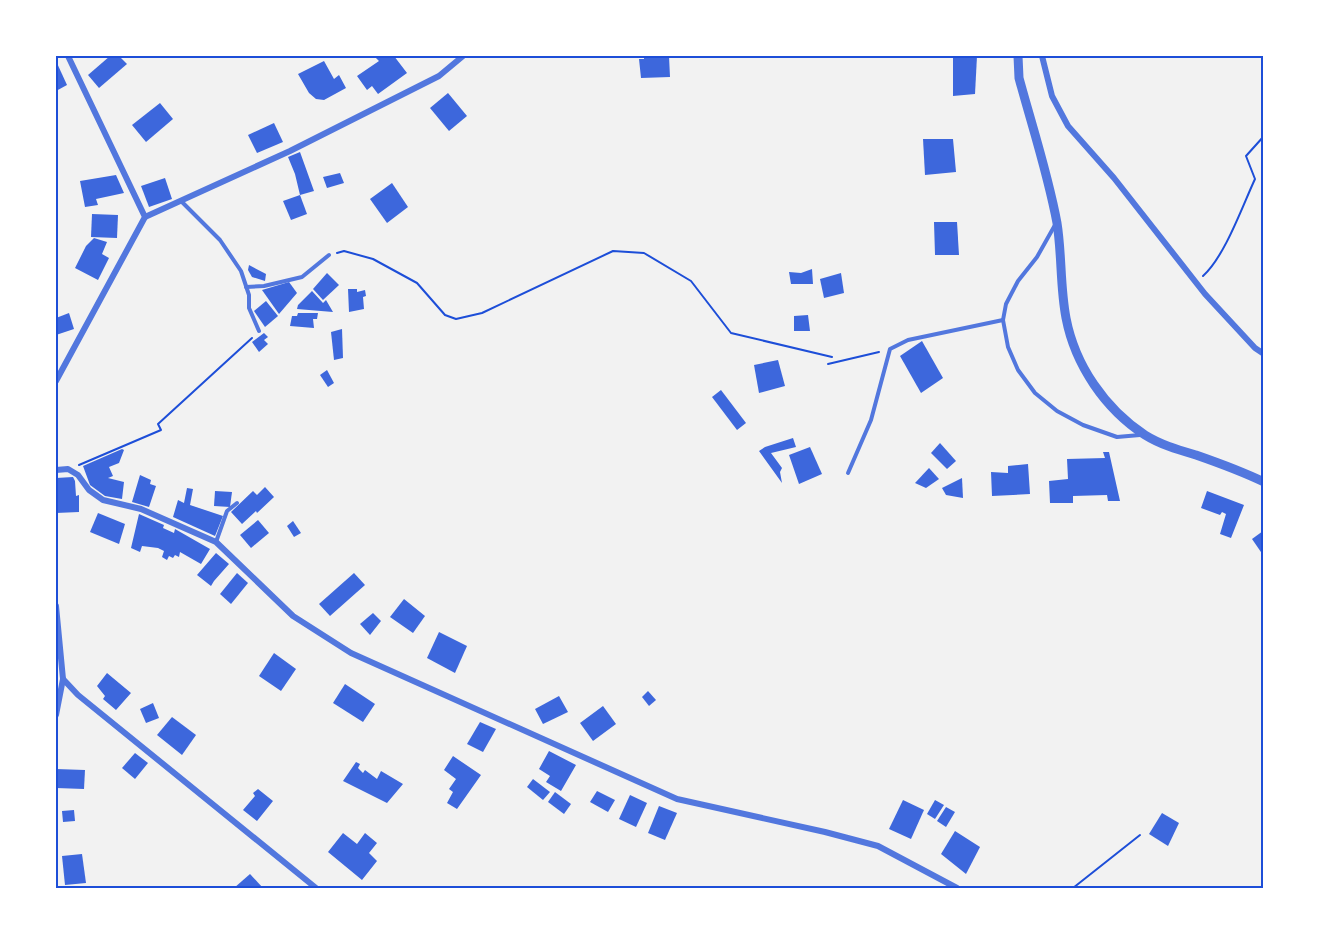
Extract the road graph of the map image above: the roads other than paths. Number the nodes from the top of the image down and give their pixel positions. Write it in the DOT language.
graph roads {
  1 [pos="68,56"];
  2 [pos="463,56"];
  3 [pos="1018,56"];
  4 [pos="1042,56"];
  5 [pos="182,202"];
  6 [pos="145,217"];
  7 [pos="1056,222"];
  8 [pos="329,255"];
  9 [pos="246,287"];
  10 [pos="1003,320"];
  11 [pos="259,331"];
  12 [pos="1263,354"];
  13 [pos="56,381"];
  14 [pos="1145,435"];
  15 [pos="56,470"];
  16 [pos="848,473"];
  17 [pos="1263,482"];
  18 [pos="237,502"];
  19 [pos="216,542"];
  20 [pos="56,606"];
  21 [pos="63,679"];
  22 [pos="56,715"];
  23 [pos="316,888"];
  24 [pos="957,888"];
  1 -- 6 [label="street"];
  2 -- 5 [label="street"];
  3 -- 7 [label="street"];
  4 -- 12 [label="street"];
  5 -- 6 [label="street"];
  5 -- 9 [label="lane"];
  6 -- 13 [label="street"];
  7 -- 10 [label="lane"];
  7 -- 14 [label="street"];
  8 -- 9 [label="lane"];
  9 -- 11 [label="lane"];
  10 -- 14 [label="lane"];
  10 -- 16 [label="lane"];
  14 -- 17 [label="street"];
  15 -- 19 [label="street"];
  18 -- 19 [label="lane"];
  19 -- 24 [label="street"];
  20 -- 21 [label="street"];
  21 -- 22 [label="street"];
  21 -- 23 [label="street"];
}
